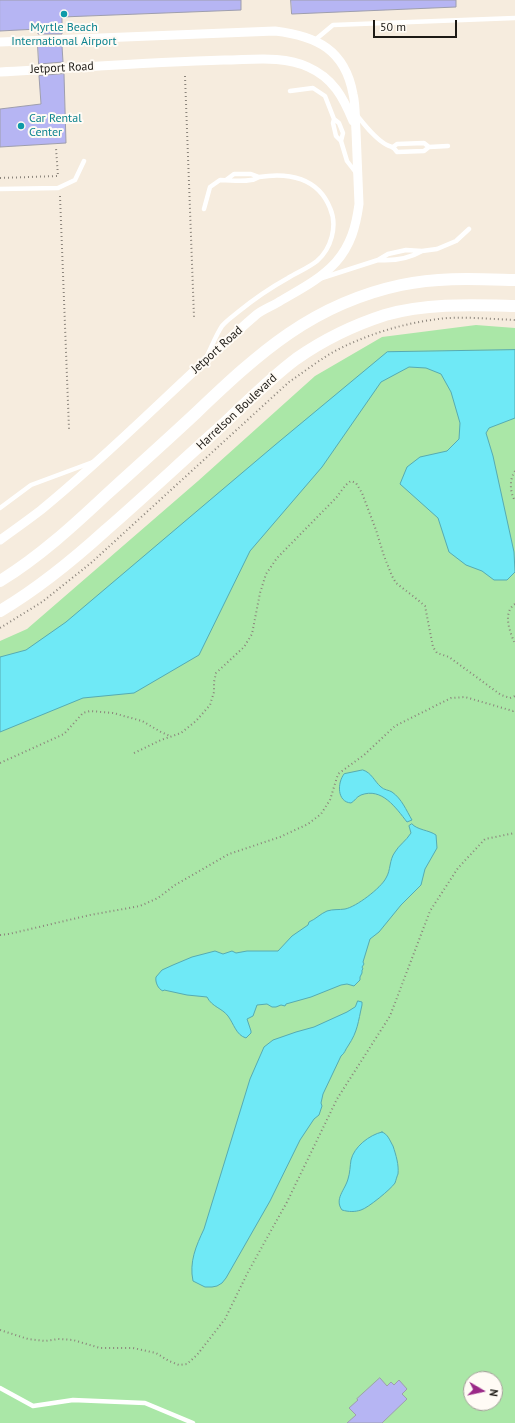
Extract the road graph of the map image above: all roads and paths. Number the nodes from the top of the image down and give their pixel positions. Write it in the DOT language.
graph roads {
  1 [pos="515,18"];
  2 [pos="315,40"];
  3 [pos="0,42"];
  4 [pos="0,72"];
  5 [pos="185,76"];
  6 [pos="290,91"];
  7 [pos="355,113"];
  8 [pos="356,128"];
  9 [pos="448,146"];
  10 [pos="393,147"];
  11 [pos="429,147"];
  12 [pos="56,148"];
  13 [pos="84,161"];
  14 [pos="358,175"];
  15 [pos="58,176"];
  16 [pos="0,178"];
  17 [pos="59,187"];
  18 [pos="0,189"];
  19 [pos="204,209"];
  20 [pos="469,229"];
  21 [pos="515,280"];
  22 [pos="314,281"];
  23 [pos="515,306"];
  24 [pos="194,317"];
  25 [pos="515,320"];
  26 [pos="203,362"];
  27 [pos="69,429"];
  28 [pos="97,461"];
  29 [pos="515,471"];
  30 [pos="515,501"];
  31 [pos="0,508"];
  32 [pos="0,540"];
  33 [pos="0,581"];
  34 [pos="515,604"];
  35 [pos="0,611"];
  36 [pos="0,628"];
  37 [pos="515,644"];
  38 [pos="515,696"];
  39 [pos="515,710"];
  40 [pos="170,736"];
  41 [pos="134,753"];
  42 [pos="0,762"];
  43 [pos="515,833"];
  44 [pos="0,935"];
  45 [pos="0,1330"];
  46 [pos="0,1388"];
  47 [pos="193,1423"];
  1 -- 2 [label="lane"];
  2 -- 3 [label="street, Jetport Road"];
  2 -- 7 [label="street, Jetport Road"];
  4 -- 8 [label="street, Jetport Road"];
  5 -- 24 [label="path"];
  6 -- 14 [label="lane"];
  7 -- 8 [label="street, Jetport Road"];
  7 -- 10 [label="lane"];
  8 -- 14 [label="street, Jetport Road"];
  9 -- 11 [label="lane"];
  10 -- 11 [label="lane"];
  10 -- 11 [label="lane"];
  12 -- 15 [label="path"];
  13 -- 17 [label="lane"];
  14 -- 22 [label="street, Jetport Road"];
  15 -- 16 [label="path"];
  15 -- 17 [label="path"];
  17 -- 18 [label="lane"];
  17 -- 27 [label="path"];
  19 -- 26 [label="lane"];
  20 -- 22 [label="lane"];
  21 -- 33 [label="main road"];
  22 -- 26 [label="street, Jetport Road"];
  23 -- 35 [label="main road, Harrelson Boulevard"];
  25 -- 36 [label="path"];
  26 -- 28 [label="street, Jetport Road"];
  28 -- 31 [label="lane"];
  28 -- 32 [label="street, Jetport Road"];
  29 -- 30 [label="path"];
  34 -- 37 [label="path"];
  38 -- 40 [label="path"];
  39 -- 44 [label="path"];
  40 -- 41 [label="path"];
  40 -- 42 [label="path"];
  43 -- 45 [label="path"];
  46 -- 47 [label="lane"];
}
